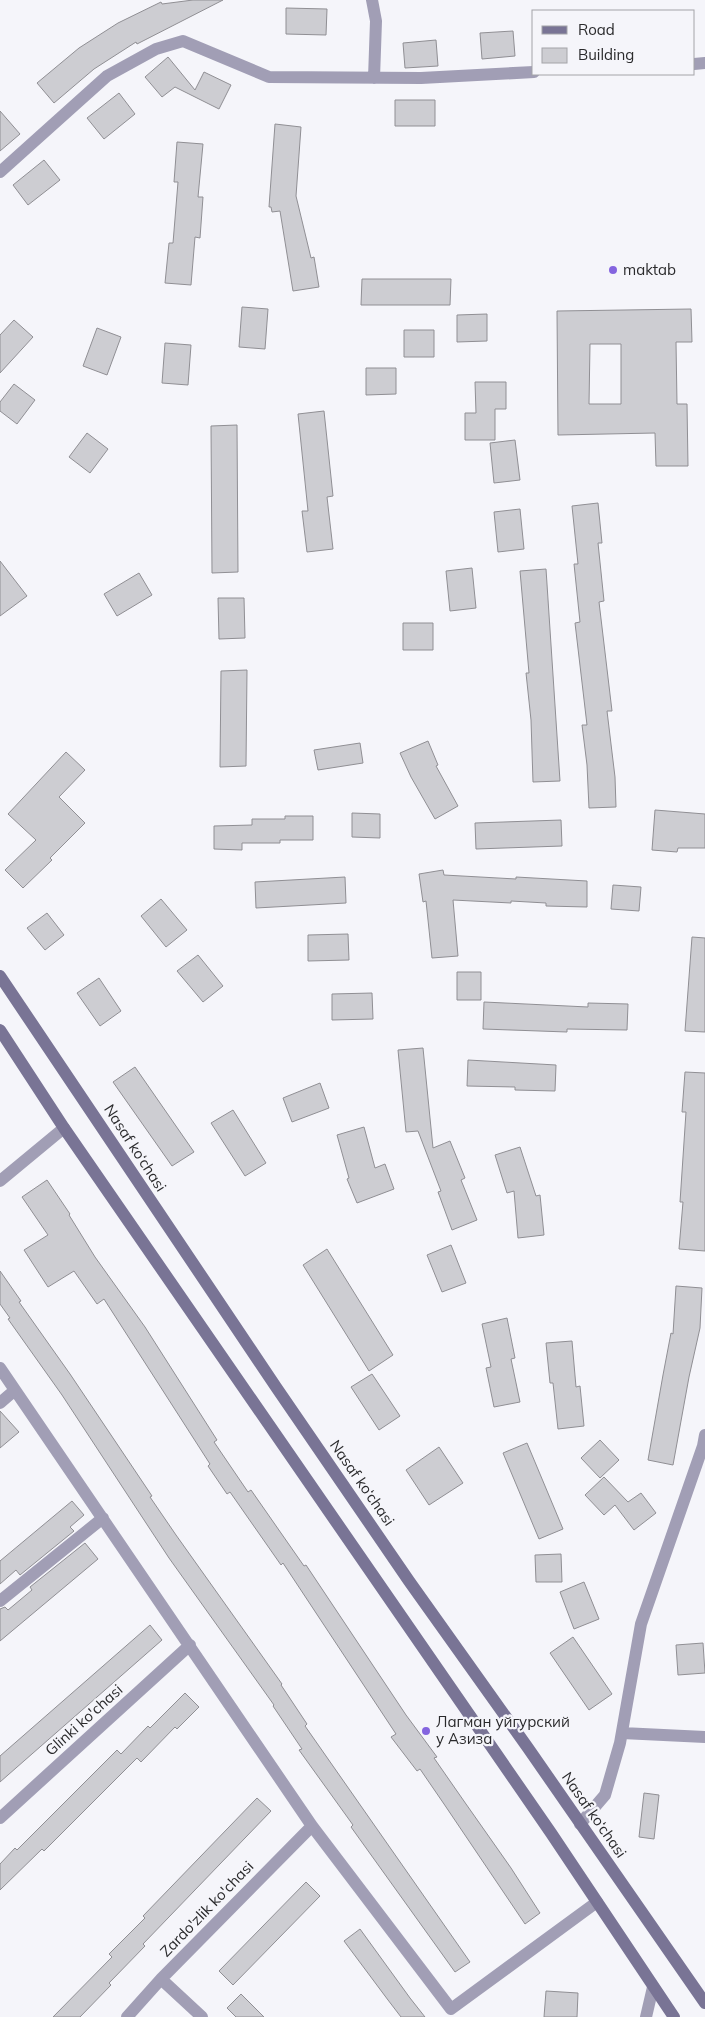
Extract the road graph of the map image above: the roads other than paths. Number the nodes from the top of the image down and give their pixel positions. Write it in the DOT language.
graph roads {
  1 [pos="372,0"];
  2 [pos="532,72"];
  3 [pos="374,78"];
  4 [pos="0,172"];
  5 [pos="0,976"];
  6 [pos="0,1030"];
  7 [pos="64,1128"];
  8 [pos="0,1181"];
  9 [pos="0,1368"];
  10 [pos="15,1390"];
  11 [pos="0,1403"];
  12 [pos="705,1434"];
  13 [pos="103,1518"];
  14 [pos="0,1601"];
  15 [pos="190,1645"];
  16 [pos="622,1733"];
  17 [pos="705,1737"];
  18 [pos="0,1818"];
  19 [pos="580,1824"];
  20 [pos="312,1826"];
  21 [pos="597,1902"];
  22 [pos="161,1979"];
  23 [pos="653,1987"];
  24 [pos="705,2003"];
  25 [pos="450,2013"];
  26 [pos="126,2017"];
  27 [pos="202,2017"];
  28 [pos="646,2017"];
  29 [pos="674,2017"];
  1 -- 3 [label="street"];
  2 -- 3 [label="street"];
  3 -- 4 [label="street"];
  5 -- 19 [label="main road, Nasaf ko‘chasi"];
  6 -- 7 [label="main road"];
  7 -- 8 [label="street"];
  7 -- 21 [label="main road"];
  9 -- 10 [label="street"];
  10 -- 11 [label="street"];
  10 -- 13 [label="street"];
  12 -- 16 [label="street"];
  13 -- 14 [label="street"];
  13 -- 15 [label="street"];
  15 -- 18 [label="street, Glinki ko'chasi"];
  15 -- 20 [label="street"];
  16 -- 17 [label="street"];
  16 -- 19 [label="street"];
  19 -- 24 [label="main road, Nasaf ko‘chasi"];
  20 -- 22 [label="street, Zardo'zlik ko'chasi"];
  20 -- 25 [label="street"];
  21 -- 23 [label="main road"];
  21 -- 25 [label="street"];
  22 -- 26 [label="street, Zardo'zlik ko'chasi"];
  22 -- 27 [label="street"];
  23 -- 28 [label="street"];
  23 -- 29 [label="main road"];
}
